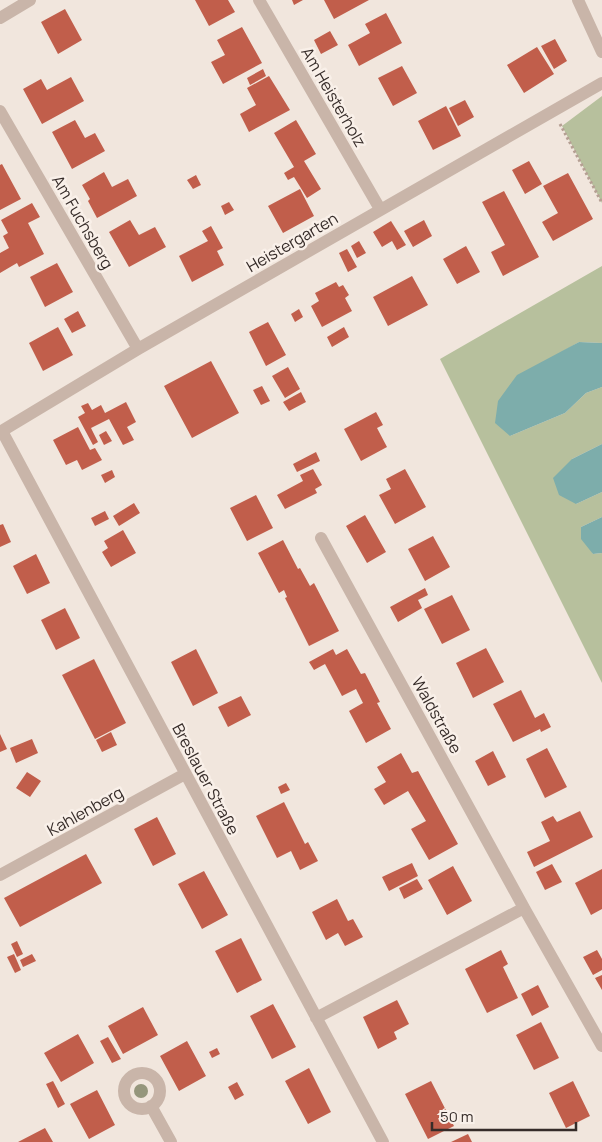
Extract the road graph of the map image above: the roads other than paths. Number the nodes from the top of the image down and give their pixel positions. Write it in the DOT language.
graph roads {
  1 [pos="30,0"];
  2 [pos="259,0"];
  3 [pos="578,0"];
  4 [pos="0,18"];
  5 [pos="602,52"];
  6 [pos="602,82"];
  7 [pos="0,112"];
  8 [pos="380,209"];
  9 [pos="138,349"];
  10 [pos="1,432"];
  11 [pos="321,538"];
  12 [pos="185,774"];
  13 [pos="0,875"];
  14 [pos="524,908"];
  15 [pos="316,1018"];
  16 [pos="602,1046"];
  17 [pos="152,1106"];
  18 [pos="171,1142"];
  19 [pos="383,1142"];
  1 -- 4 [label="street"];
  2 -- 8 [label="street, Am Heisterholz"];
  3 -- 5 [label="street"];
  6 -- 8 [label="street, Heistergarten"];
  7 -- 9 [label="street, Am Fuchsberg"];
  8 -- 9 [label="street, Heistergarten"];
  9 -- 10 [label="street, Heistergarten"];
  10 -- 12 [label="street, Breslauer Straße"];
  11 -- 14 [label="street, Waldstraße"];
  12 -- 13 [label="street, Kahlenberg"];
  12 -- 15 [label="street, Breslauer Straße"];
  14 -- 15 [label="street"];
  14 -- 16 [label="street, Waldstraße"];
  15 -- 19 [label="street, Breslauer Straße"];
  17 -- 18 [label="street"];
}
